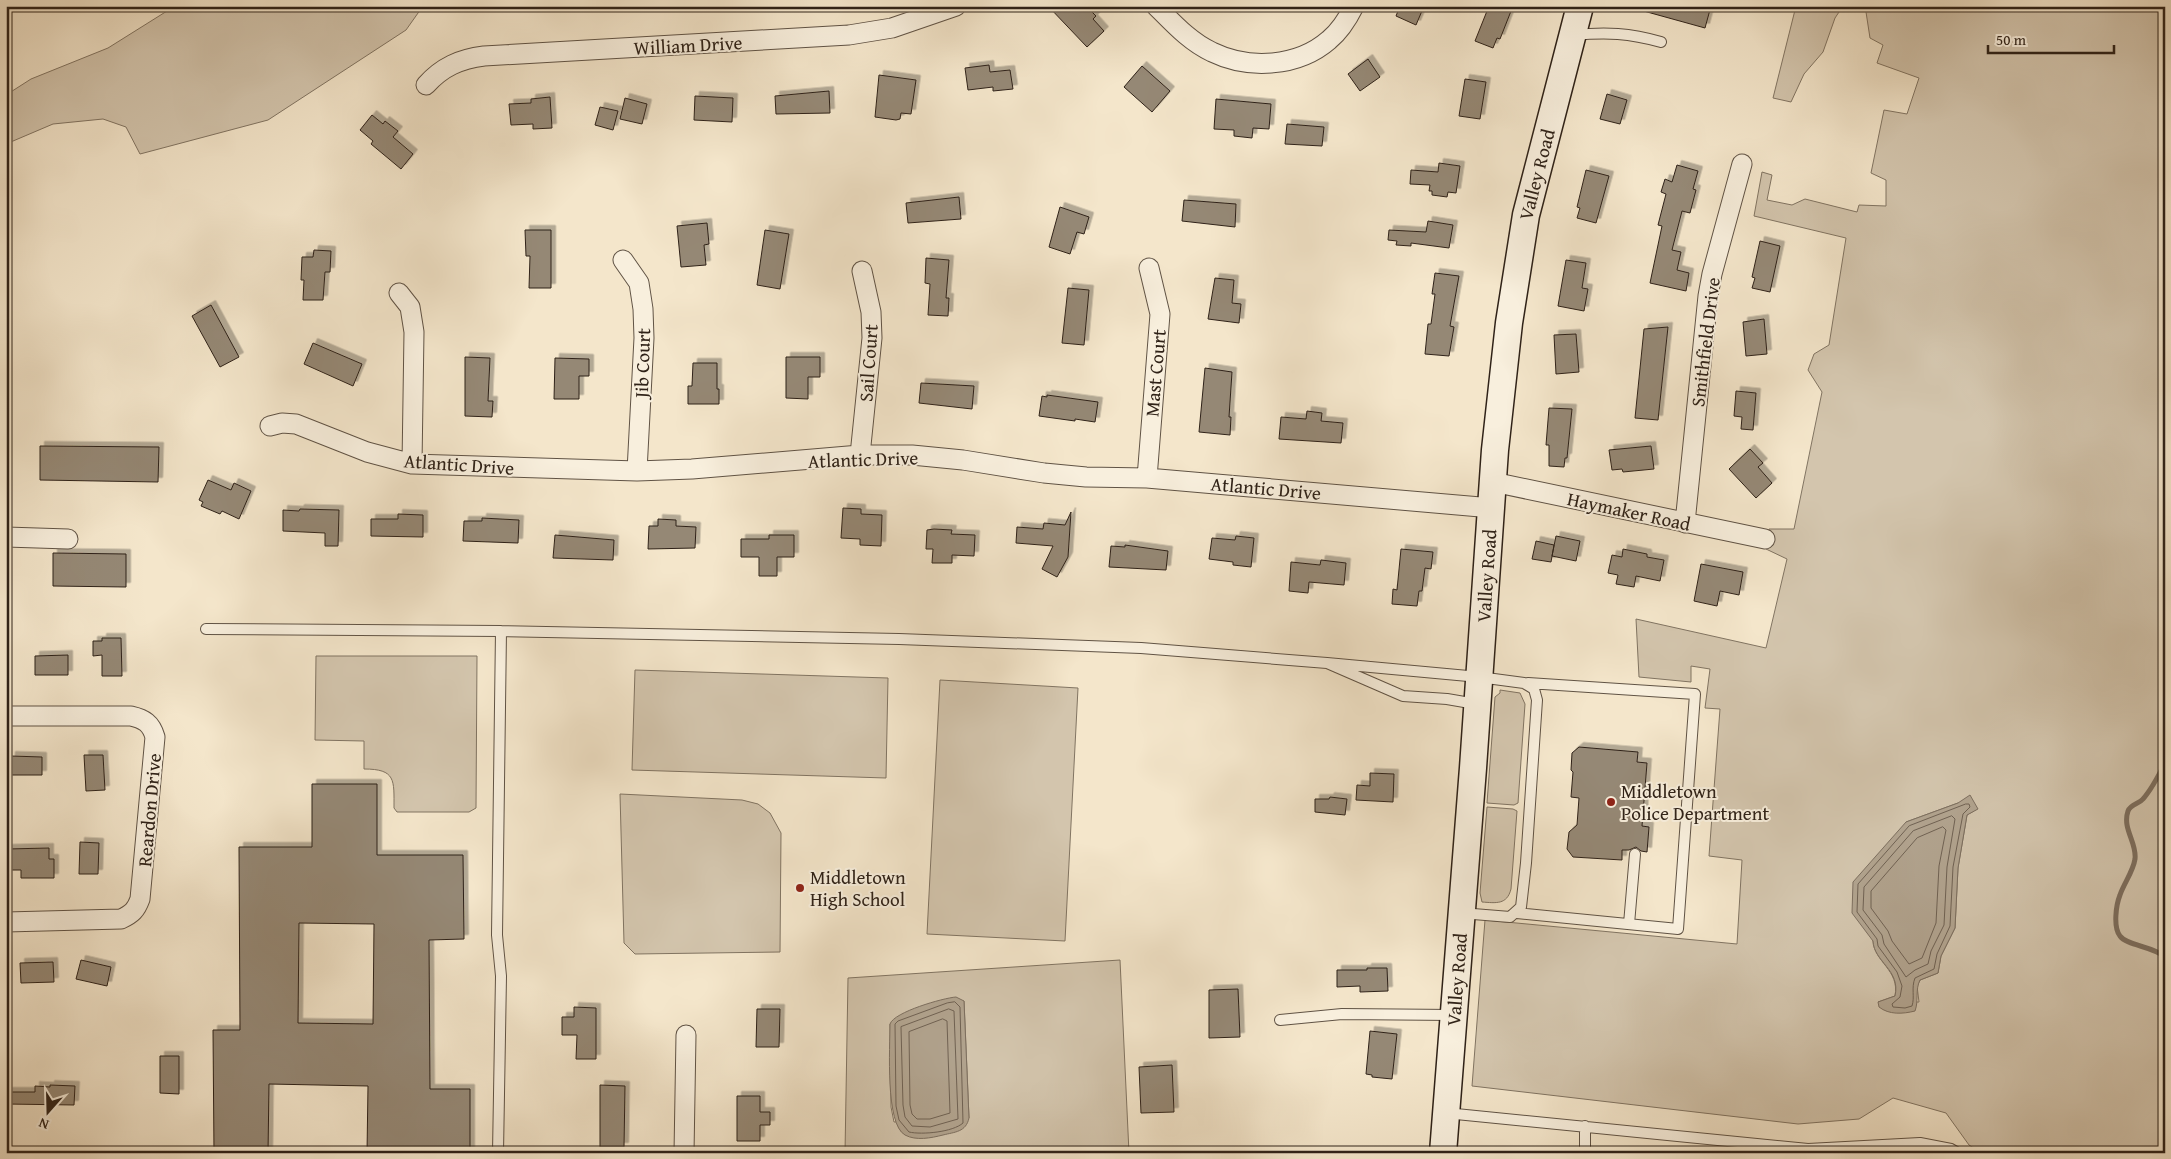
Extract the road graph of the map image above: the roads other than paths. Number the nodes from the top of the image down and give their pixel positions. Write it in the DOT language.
graph roads {
  1 [pos="956,6"];
  2 [pos="1156,6"];
  3 [pos="1354,6"];
  4 [pos="1580,6"];
  5 [pos="1573,35"];
  6 [pos="1661,42"];
  7 [pos="426,85"];
  8 [pos="1742,164"];
  9 [pos="623,260"];
  10 [pos="1149,268"];
  11 [pos="862,271"];
  12 [pos="399,293"];
  13 [pos="270,426"];
  14 [pos="860,455"];
  15 [pos="412,464"];
  16 [pos="637,471"];
  17 [pos="1147,478"];
  18 [pos="1493,482"];
  19 [pos="1492,508"];
  20 [pos="1685,523"];
  21 [pos="6,537"];
  22 [pos="68,539"];
  23 [pos="1765,539"];
  24 [pos="206,629"];
  25 [pos="500,631"];
  26 [pos="1327,664"];
  27 [pos="1479,676"];
  28 [pos="1524,683"];
  29 [pos="1476,704"];
  30 [pos="6,716"];
  31 [pos="1635,854"];
  32 [pos="1460,913"];
  33 [pos="1516,913"];
  34 [pos="6,922"];
  35 [pos="1629,924"];
  36 [pos="1453,1015"];
  37 [pos="1280,1020"];
  38 [pos="686,1035"];
  39 [pos="1445,1113"];
  40 [pos="1585,1126"];
  41 [pos="1771,1149"];
  42 [pos="1808,1151"];
  43 [pos="498,1153"];
  44 [pos="684,1153"];
  45 [pos="1443,1153"];
  46 [pos="1584,1153"];
  47 [pos="1958,1153"];
  1 -- 7 [label="street, William Drive"];
  2 -- 3 [label="street"];
  4 -- 5 [label="main road, Valley Road"];
  5 -- 6 [label="lane"];
  5 -- 18 [label="main road, Valley Road"];
  8 -- 20 [label="street, Smithfield Drive"];
  9 -- 16 [label="street, Jib Court"];
  10 -- 17 [label="street, Mast Court"];
  11 -- 14 [label="street, Sail Court"];
  12 -- 15 [label="street"];
  13 -- 15 [label="street, Atlantic Drive"];
  14 -- 16 [label="street, Atlantic Drive"];
  14 -- 17 [label="street, Atlantic Drive"];
  15 -- 16 [label="street, Atlantic Drive"];
  17 -- 19 [label="street, Atlantic Drive"];
  18 -- 19 [label="main road, Valley Road"];
  18 -- 20 [label="street, Haymaker Road"];
  19 -- 27 [label="main road, Valley Road"];
  20 -- 23 [label="street, Haymaker Road"];
  21 -- 22 [label="street"];
  24 -- 25 [label="lane"];
  25 -- 26 [label="lane"];
  25 -- 43 [label="lane"];
  26 -- 27 [label="lane"];
  26 -- 29 [label="lane"];
  27 -- 28 [label="lane"];
  27 -- 29 [label="main road, Valley Road"];
  28 -- 33 [label="lane"];
  28 -- 35 [label="lane"];
  29 -- 32 [label="main road, Valley Road"];
  30 -- 34 [label="street, Reardon Drive"];
  31 -- 35 [label="lane"];
  32 -- 33 [label="lane"];
  32 -- 36 [label="main road, Valley Road"];
  33 -- 35 [label="lane"];
  36 -- 37 [label="lane"];
  36 -- 39 [label="main road, Valley Road"];
  38 -- 44 [label="street"];
  39 -- 40 [label="lane"];
  39 -- 45 [label="main road, Valley Road"];
  40 -- 41 [label="lane"];
  40 -- 46 [label="lane"];
  41 -- 42 [label="lane"];
  42 -- 47 [label="lane"];
}
